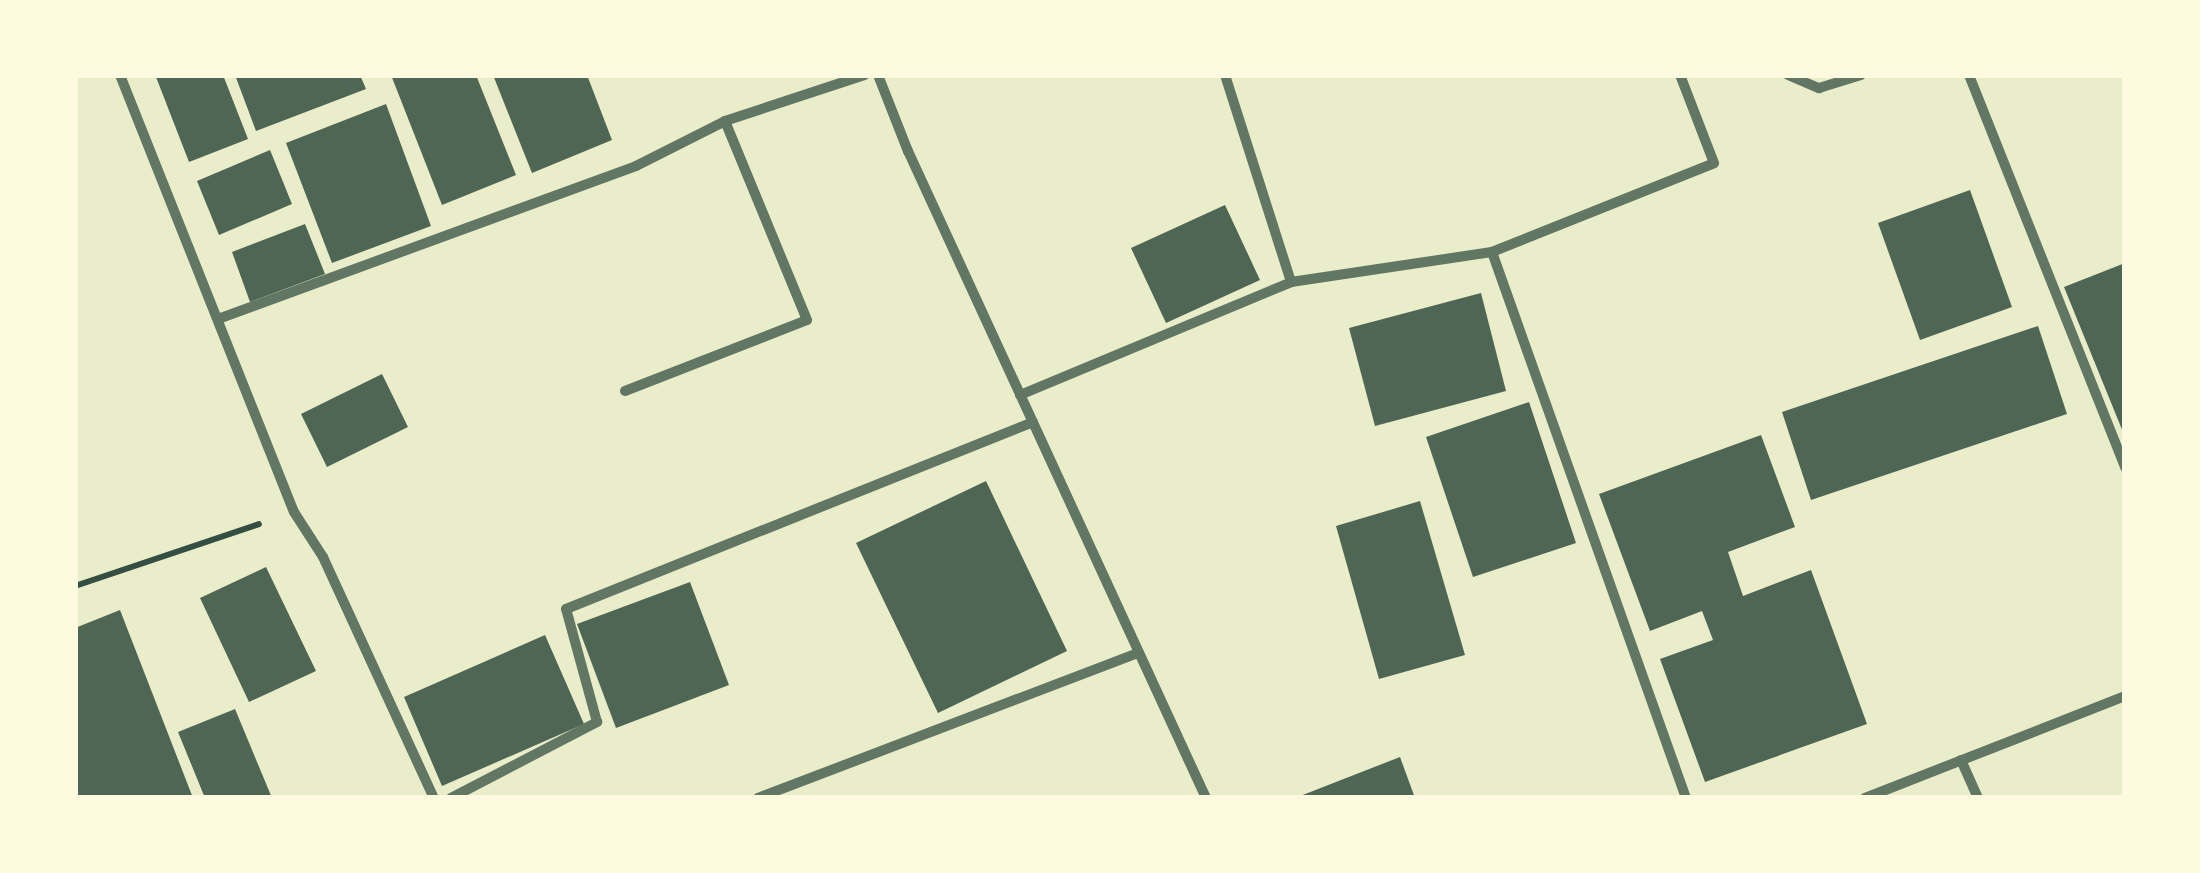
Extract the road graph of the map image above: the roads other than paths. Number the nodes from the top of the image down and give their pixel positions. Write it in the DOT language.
graph roads {
  1 [pos="120,75"];
  2 [pos="865,75"];
  3 [pos="878,75"];
  4 [pos="1226,75"];
  5 [pos="1680,75"];
  6 [pos="1788,75"];
  7 [pos="1861,75"];
  8 [pos="1969,75"];
  9 [pos="725,121"];
  10 [pos="1492,252"];
  11 [pos="1291,282"];
  12 [pos="218,319"];
  13 [pos="625,392"];
  14 [pos="1020,395"];
  15 [pos="1033,422"];
  16 [pos="2125,468"];
  17 [pos="1138,654"];
  18 [pos="2125,696"];
  19 [pos="1961,760"];
  20 [pos="434,798"];
  21 [pos="451,798"];
  22 [pos="758,798"];
  23 [pos="1206,798"];
  24 [pos="1686,798"];
  25 [pos="1865,798"];
  26 [pos="1978,798"];
  1 -- 12 [label="street"];
  2 -- 9 [label="street"];
  3 -- 14 [label="street"];
  4 -- 11 [label="street"];
  5 -- 10 [label="street"];
  6 -- 7 [label="street"];
  8 -- 16 [label="street"];
  9 -- 12 [label="street"];
  9 -- 13 [label="street"];
  10 -- 11 [label="street"];
  10 -- 24 [label="street"];
  11 -- 14 [label="street"];
  12 -- 20 [label="street"];
  14 -- 15 [label="street"];
  15 -- 17 [label="street"];
  15 -- 21 [label="street"];
  17 -- 22 [label="street"];
  17 -- 23 [label="street"];
  18 -- 19 [label="street"];
  19 -- 25 [label="street"];
  19 -- 26 [label="street"];
}
